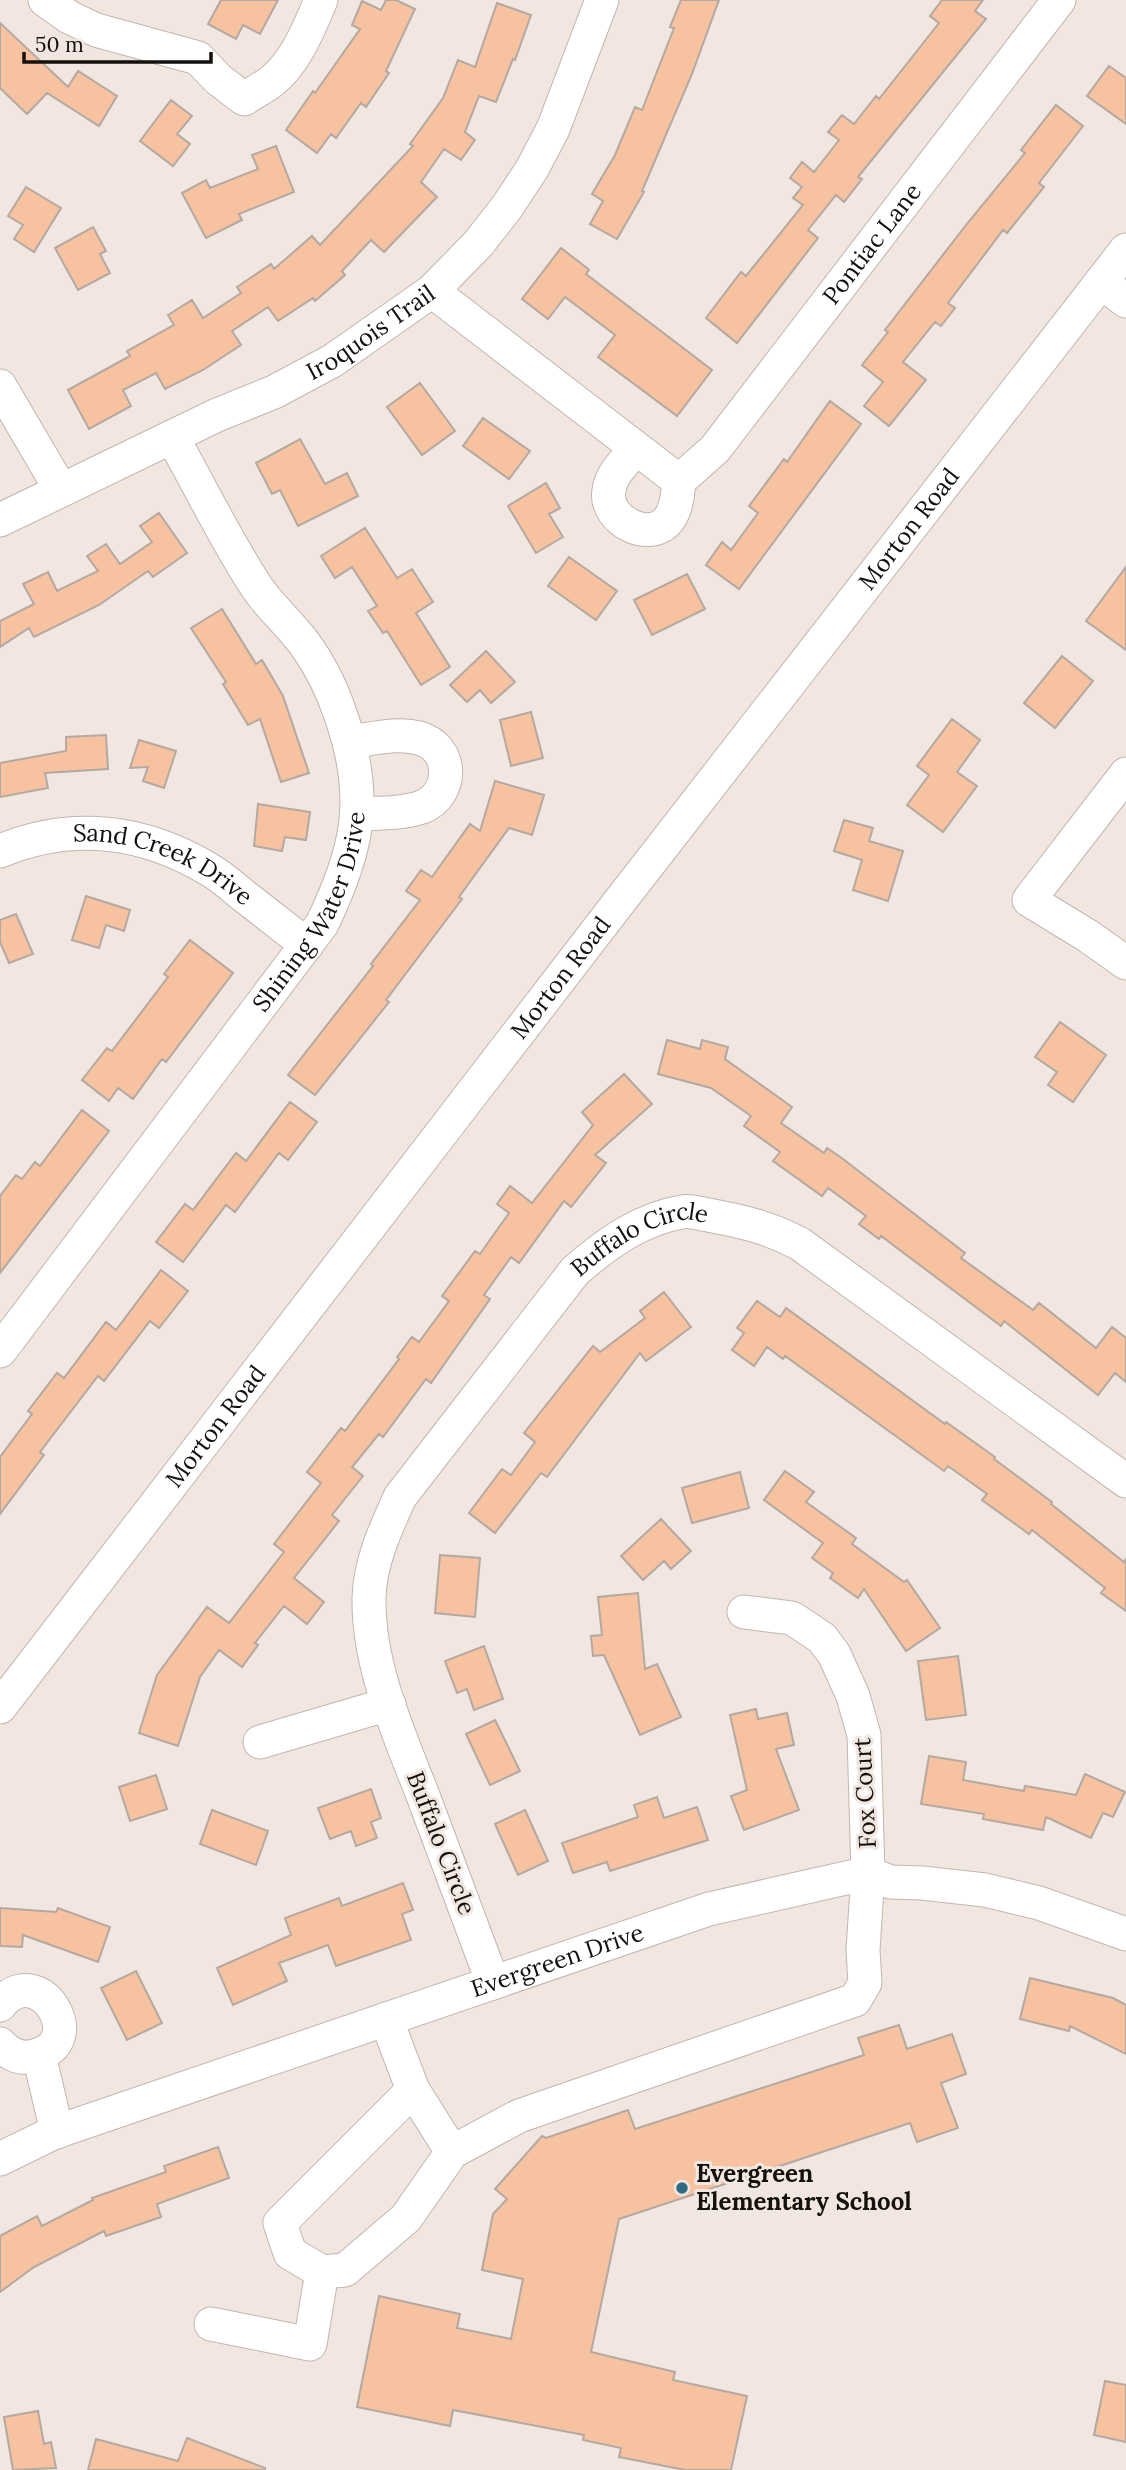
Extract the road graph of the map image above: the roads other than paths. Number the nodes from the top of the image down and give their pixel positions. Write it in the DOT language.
graph roads {
  1 [pos="321,0"];
  2 [pos="603,0"];
  3 [pos="1059,0"];
  4 [pos="64,6"];
  5 [pos="1126,250"];
  6 [pos="432,291"];
  7 [pos="1114,292"];
  8 [pos="0,386"];
  9 [pos="172,437"];
  10 [pos="636,449"];
  11 [pos="679,481"];
  12 [pos="61,491"];
  13 [pos="0,520"];
  14 [pos="350,742"];
  15 [pos="1126,774"];
  16 [pos="357,814"];
  17 [pos="0,851"];
  18 [pos="307,945"];
  19 [pos="1126,963"];
  20 [pos="0,1351"];
  21 [pos="1126,1481"];
  22 [pos="744,1612"];
  23 [pos="389,1704"];
  24 [pos="0,1707"];
  25 [pos="261,1742"];
  26 [pos="869,1873"];
  27 [pos="1125,1932"];
  28 [pos="493,1983"];
  29 [pos="0,2005"];
  30 [pos="386,2019"];
  31 [pos="0,2044"];
  32 [pos="39,2055"];
  33 [pos="413,2090"];
  34 [pos="57,2132"];
  35 [pos="452,2152"];
  36 [pos="0,2159"];
  37 [pos="322,2273"];
  38 [pos="211,2323"];
  1 -- 4 [label="street"];
  2 -- 6 [label="street, Iroquois Trail"];
  3 -- 11 [label="street, Pontiac Lane"];
  5 -- 7 [label="street, Morton Road"];
  6 -- 9 [label="street, Iroquois Trail"];
  6 -- 10 [label="street"];
  7 -- 24 [label="street, Morton Road"];
  8 -- 12 [label="street"];
  9 -- 12 [label="street, Iroquois Trail"];
  9 -- 14 [label="street, Shining Water Drive"];
  10 -- 11 [label="street"];
  10 -- 11 [label="street"];
  12 -- 13 [label="street, Iroquois Trail"];
  14 -- 16 [label="street, Shining Water Drive"];
  14 -- 16 [label="street"];
  15 -- 19 [label="street"];
  16 -- 18 [label="street, Shining Water Drive"];
  17 -- 18 [label="street, Sand Creek Drive"];
  18 -- 20 [label="street, Shining Water Drive"];
  21 -- 23 [label="street, Buffalo Circle"];
  22 -- 26 [label="street, Fox Court"];
  23 -- 25 [label="street"];
  23 -- 28 [label="street, Buffalo Circle"];
  26 -- 27 [label="street, Evergreen Drive"];
  26 -- 28 [label="street, Evergreen Drive"];
  26 -- 35 [label="street, Fox Court"];
  28 -- 30 [label="street, Evergreen Drive"];
  29 -- 32 [label="street"];
  30 -- 33 [label="street"];
  30 -- 34 [label="street, Evergreen Drive"];
  31 -- 32 [label="street"];
  32 -- 34 [label="street"];
  33 -- 35 [label="street"];
  33 -- 37 [label="street"];
  34 -- 36 [label="street, Evergreen Drive"];
  35 -- 37 [label="street"];
  37 -- 38 [label="street"];
}
